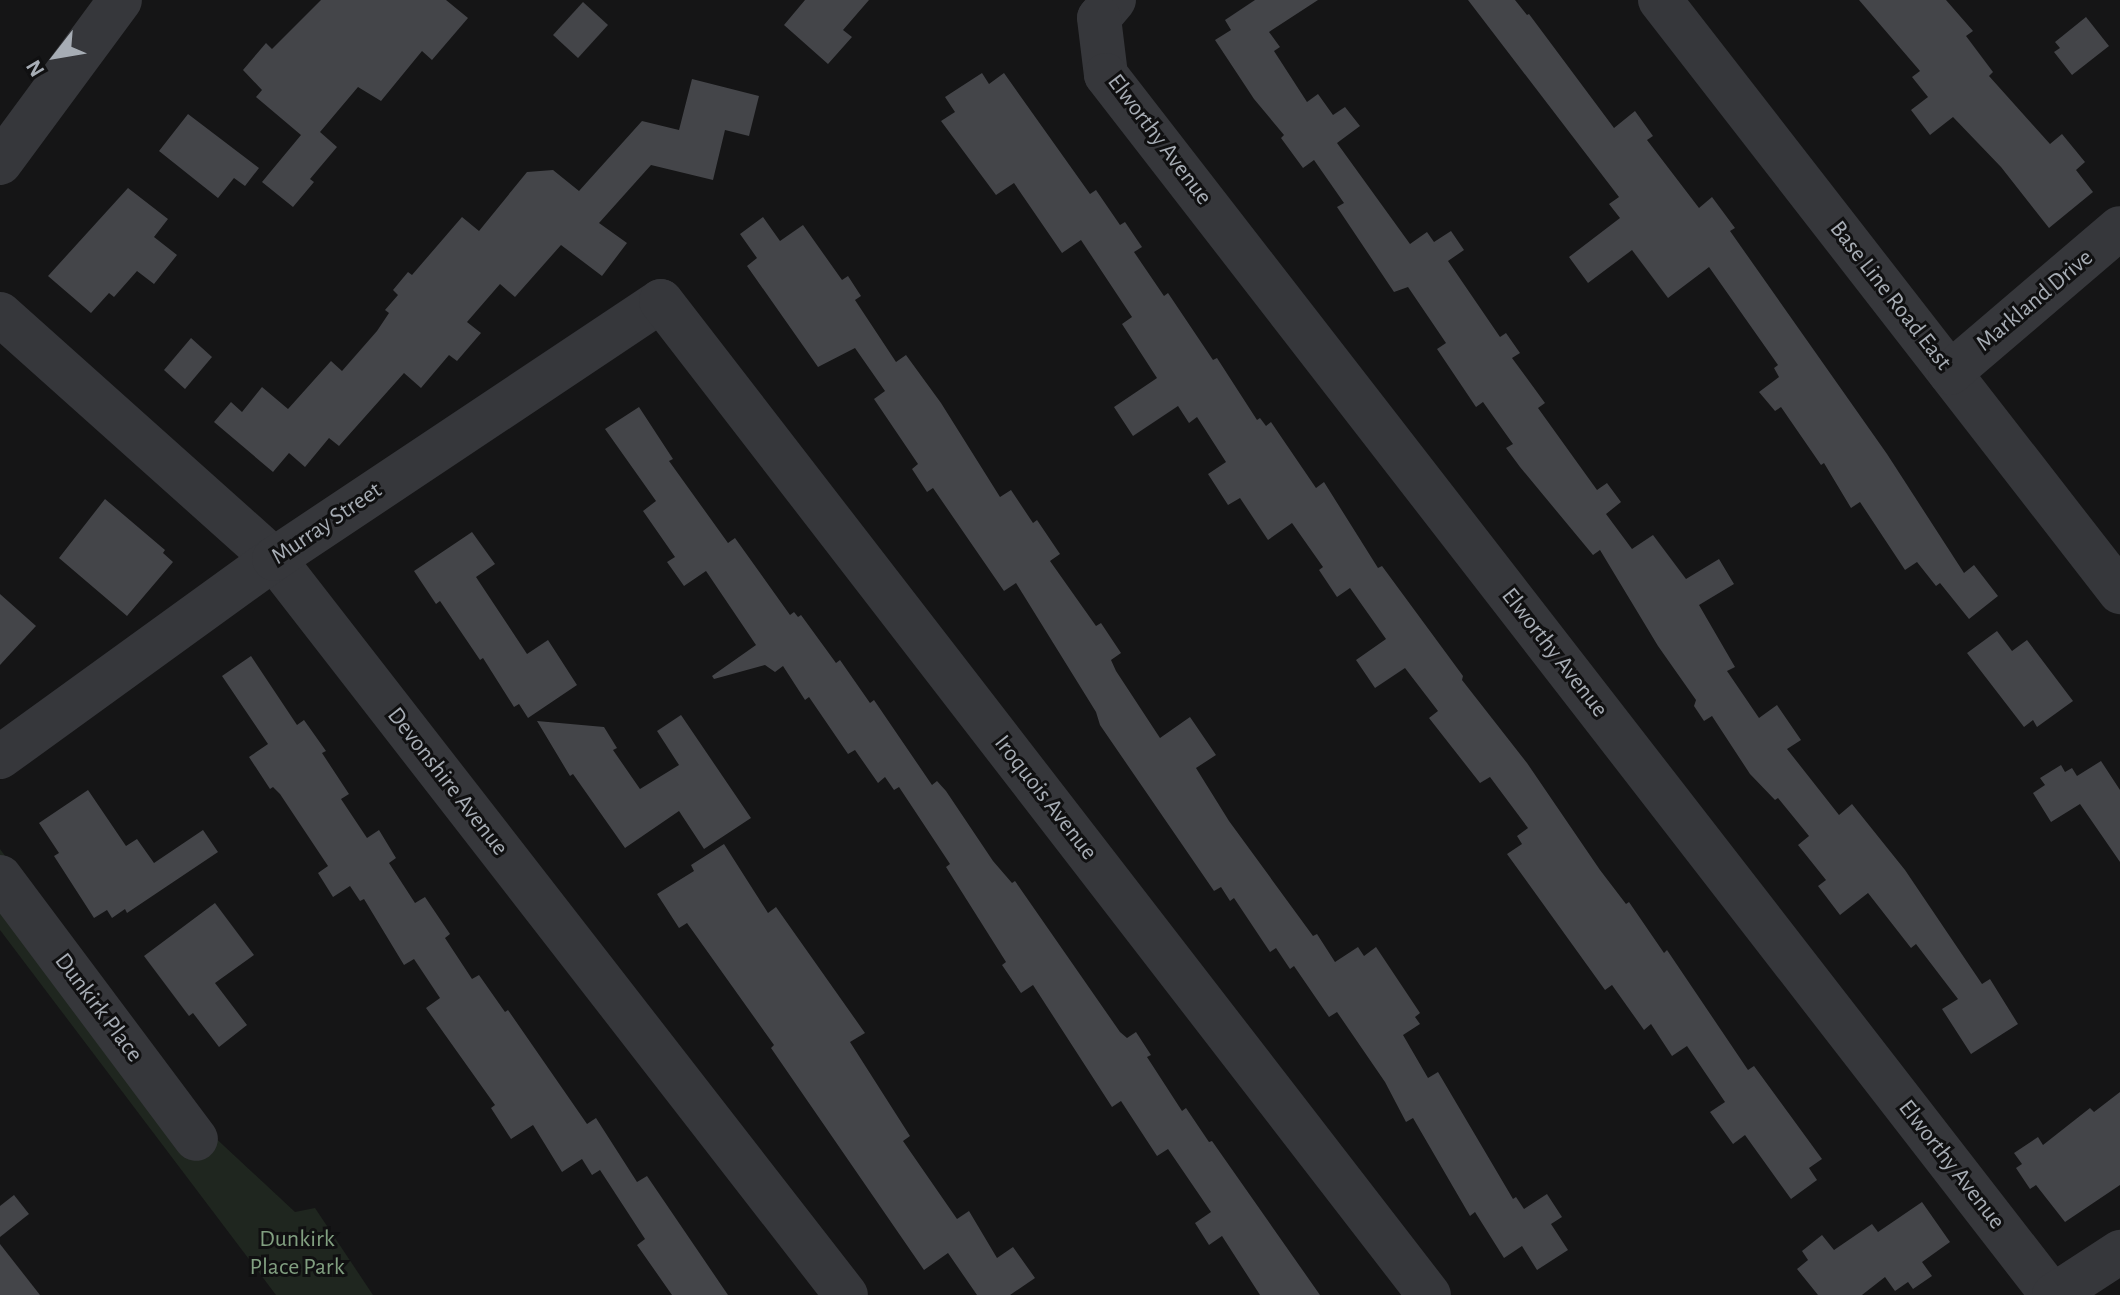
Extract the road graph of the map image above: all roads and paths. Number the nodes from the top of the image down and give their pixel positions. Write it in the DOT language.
graph roads {
  1 [pos="120,0"];
  2 [pos="1114,0"];
  3 [pos="1660,0"];
  4 [pos="0,163"];
  5 [pos="2120,228"];
  6 [pos="661,301"];
  7 [pos="0,314"];
  8 [pos="1950,373"];
  9 [pos="274,559"];
  10 [pos="2120,592"];
  11 [pos="0,757"];
  12 [pos="0,877"];
  13 [pos="196,1139"];
  14 [pos="2120,1252"];
  15 [pos="846,1295"];
  16 [pos="1429,1295"];
  17 [pos="2053,1295"];
  1 -- 4 [label="street"];
  2 -- 17 [label="street, Elworthy Avenue"];
  3 -- 8 [label="street, Base Line Road East"];
  5 -- 8 [label="street, Markland Drive"];
  6 -- 9 [label="street, Murray Street"];
  6 -- 16 [label="street, Iroquois Avenue"];
  7 -- 9 [label="street, Devonshire Avenue"];
  8 -- 10 [label="street, Base Line Road East"];
  9 -- 11 [label="street, Murray Street"];
  9 -- 15 [label="street, Devonshire Avenue"];
  12 -- 13 [label="street, Dunkirk Place"];
  14 -- 17 [label="street"];
}
